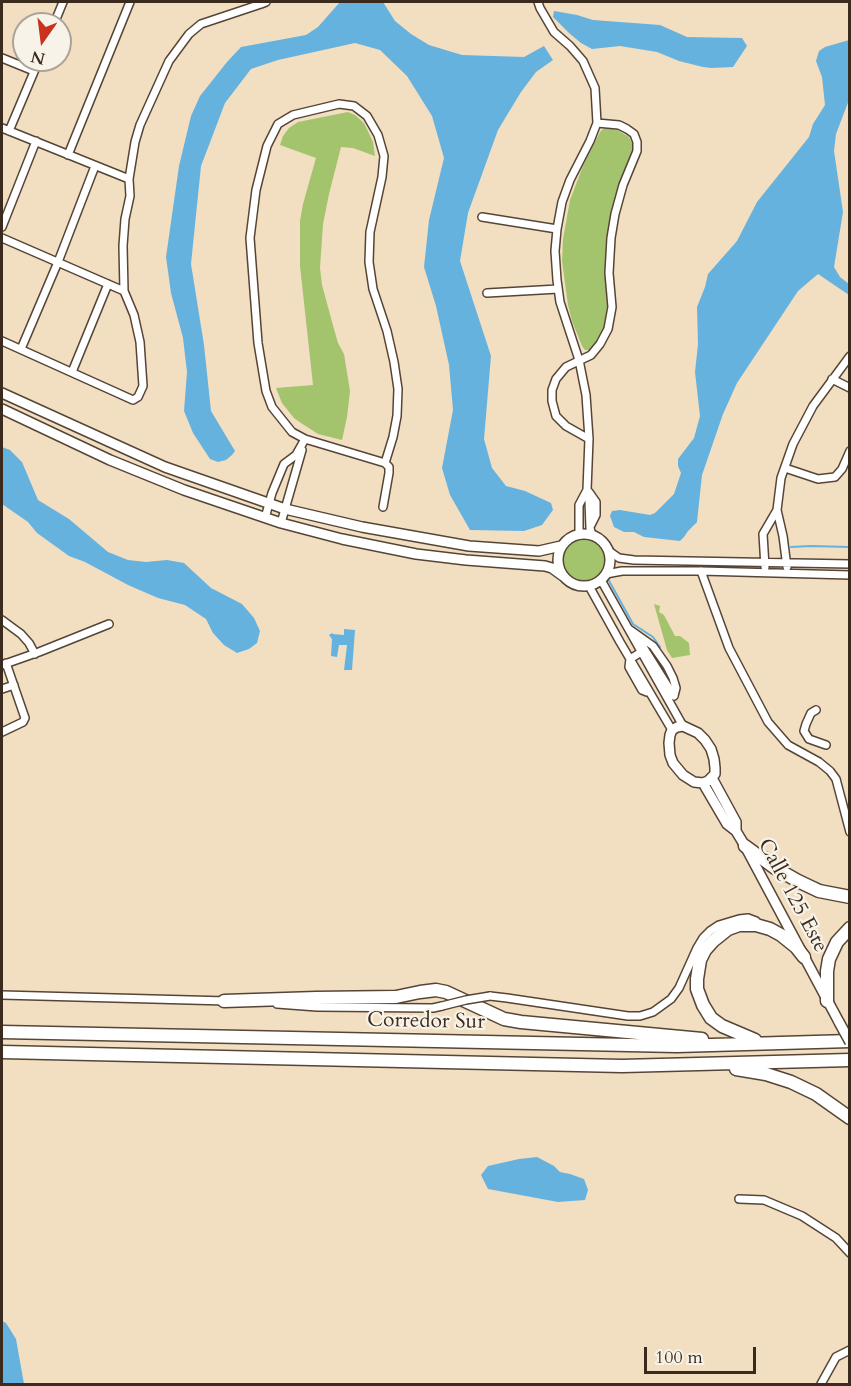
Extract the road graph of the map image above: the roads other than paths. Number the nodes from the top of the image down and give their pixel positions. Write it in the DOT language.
graph roads {
  1 [pos="130,2"];
  2 [pos="266,2"];
  3 [pos="538,2"];
  4 [pos="255,4"];
  5 [pos="34,72"];
  6 [pos="597,123"];
  7 [pos="5,129"];
  8 [pos="36,141"];
  9 [pos="68,155"];
  10 [pos="95,166"];
  11 [pos="129,179"];
  12 [pos="482,217"];
  13 [pos="2,228"];
  14 [pos="557,229"];
  15 [pos="2,238"];
  16 [pos="58,261"];
  17 [pos="108,284"];
  18 [pos="558,289"];
  19 [pos="124,291"];
  20 [pos="487,293"];
  21 [pos="2,341"];
  22 [pos="21,349"];
  23 [pos="849,356"];
  24 [pos="579,360"];
  25 [pos="72,372"];
  26 [pos="832,379"];
  27 [pos="849,388"];
  28 [pos="2,393"];
  29 [pos="2,409"];
  30 [pos="305,439"];
  31 [pos="589,439"];
  32 [pos="849,451"];
  33 [pos="385,463"];
  34 [pos="784,468"];
  35 [pos="587,490"];
  36 [pos="269,504"];
  37 [pos="383,507"];
  38 [pos="285,509"];
  39 [pos="777,510"];
  40 [pos="265,518"];
  41 [pos="281,523"];
  42 [pos="591,531"];
  43 [pos="579,534"];
  44 [pos="561,546"];
  45 [pos="609,551"];
  46 [pos="764,562"];
  47 [pos="787,563"];
  48 [pos="849,564"];
  49 [pos="701,571"];
  50 [pos="766,573"];
  51 [pos="787,573"];
  52 [pos="849,575"];
  53 [pos="563,576"];
  54 [pos="604,577"];
  55 [pos="589,586"];
  56 [pos="2,620"];
  57 [pos="109,624"];
  58 [pos="627,628"];
  59 [pos="634,633"];
  60 [pos="653,646"];
  61 [pos="643,651"];
  62 [pos="35,654"];
  63 [pos="630,659"];
  64 [pos="4,664"];
  65 [pos="14,685"];
  66 [pos="2,689"];
  67 [pos="674,696"];
  68 [pos="672,708"];
  69 [pos="816,710"];
  70 [pos="683,726"];
  71 [pos="672,730"];
  72 [pos="2,732"];
  73 [pos="826,745"];
  74 [pos="712,778"];
  75 [pos="703,783"];
  76 [pos="736,831"];
  77 [pos="849,832"];
  78 [pos="745,846"];
  79 [pos="849,897"];
  80 [pos="849,928"];
  81 [pos="770,929"];
  82 [pos="804,957"];
  83 [pos="2,994"];
  84 [pos="224,1001"];
  85 [pos="827,1001"];
  86 [pos="2,1032"];
  87 [pos="849,1041"];
  88 [pos="765,1043"];
  89 [pos="742,1044"];
  90 [pos="2,1052"];
  91 [pos="849,1060"];
  92 [pos="687,1064"];
  93 [pos="849,1118"];
  94 [pos="740,1199"];
  95 [pos="849,1252"];
  96 [pos="849,1350"];
  97 [pos="821,1384"];
  1 -- 9 [label="street"];
  2 -- 4 [label="street"];
  3 -- 6 [label="street"];
  4 -- 11 [label="street"];
  5 -- 7 [label="street"];
  6 -- 14 [label="street"];
  6 -- 24 [label="street"];
  7 -- 8 [label="street"];
  8 -- 9 [label="street"];
  8 -- 13 [label="street"];
  9 -- 10 [label="street"];
  10 -- 11 [label="street"];
  10 -- 16 [label="street"];
  11 -- 19 [label="street"];
  12 -- 14 [label="street"];
  14 -- 18 [label="street"];
  15 -- 16 [label="street"];
  16 -- 17 [label="street"];
  16 -- 22 [label="street"];
  17 -- 19 [label="street"];
  17 -- 25 [label="street"];
  18 -- 20 [label="street"];
  18 -- 24 [label="street"];
  19 -- 25 [label="street"];
  21 -- 22 [label="street"];
  22 -- 25 [label="street"];
  23 -- 26 [label="street"];
  24 -- 31 [label="street"];
  24 -- 31 [label="street"];
  26 -- 27 [label="street"];
  26 -- 34 [label="street"];
  28 -- 36 [label="street"];
  29 -- 40 [label="street"];
  30 -- 33 [label="street"];
  30 -- 33 [label="street"];
  30 -- 36 [label="street"];
  30 -- 38 [label="street"];
  31 -- 35 [label="street"];
  32 -- 34 [label="street"];
  33 -- 37 [label="street"];
  34 -- 39 [label="street"];
  35 -- 42 [label="street"];
  35 -- 43 [label="street"];
  36 -- 38 [label="street"];
  36 -- 40 [label="street"];
  38 -- 41 [label="street"];
  38 -- 44 [label="street"];
  39 -- 46 [label="street"];
  39 -- 47 [label="street"];
  40 -- 41 [label="street"];
  41 -- 53 [label="street"];
  42 -- 43 [label="street"];
  42 -- 45 [label="street"];
  43 -- 44 [label="street"];
  44 -- 53 [label="street"];
  45 -- 46 [label="street"];
  45 -- 54 [label="street"];
  46 -- 47 [label="street"];
  46 -- 50 [label="street"];
  47 -- 48 [label="street"];
  47 -- 51 [label="street"];
  49 -- 50 [label="street"];
  49 -- 54 [label="street"];
  49 -- 77 [label="street"];
  50 -- 51 [label="street"];
  51 -- 52 [label="street"];
  53 -- 55 [label="street"];
  54 -- 55 [label="street"];
  54 -- 58 [label="street"];
  55 -- 63 [label="street"];
  56 -- 62 [label="street"];
  57 -- 62 [label="street"];
  58 -- 59 [label="street"];
  58 -- 61 [label="street"];
  59 -- 60 [label="street"];
  59 -- 61 [label="street"];
  60 -- 61 [label="street"];
  60 -- 67 [label="street"];
  61 -- 63 [label="street"];
  61 -- 67 [label="street"];
  61 -- 68 [label="street"];
  62 -- 64 [label="street"];
  63 -- 71 [label="street"];
  64 -- 65 [label="street"];
  65 -- 66 [label="street"];
  65 -- 72 [label="street"];
  67 -- 68 [label="street"];
  68 -- 70 [label="street"];
  69 -- 73 [label="street"];
  70 -- 71 [label="street"];
  70 -- 74 [label="street"];
  71 -- 75 [label="street"];
  74 -- 75 [label="street"];
  74 -- 76 [label="street, Calle 125 Este"];
  75 -- 76 [label="street, Calle 125 Este"];
  76 -- 78 [label="street, Calle 125 Este"];
  78 -- 79 [label="highway"];
  78 -- 82 [label="street, Calle 125 Este"];
  80 -- 85 [label="highway"];
  81 -- 82 [label="highway"];
  81 -- 84 [label="street, bridge"];
  81 -- 88 [label="highway"];
  82 -- 85 [label="street, Calle 125 Este"];
  83 -- 84 [label="street"];
  84 -- 89 [label="highway"];
  85 -- 87 [label="street, Calle 125 Este, bridge"];
  86 -- 89 [label="highway, Corredor Sur"];
  87 -- 88 [label="highway, Corredor Sur"];
  88 -- 89 [label="highway, Corredor Sur"];
  90 -- 92 [label="highway, Corredor Sur"];
  91 -- 92 [label="highway, Corredor Sur"];
  92 -- 93 [label="highway"];
  94 -- 95 [label="street"];
  96 -- 97 [label="street"];
}
